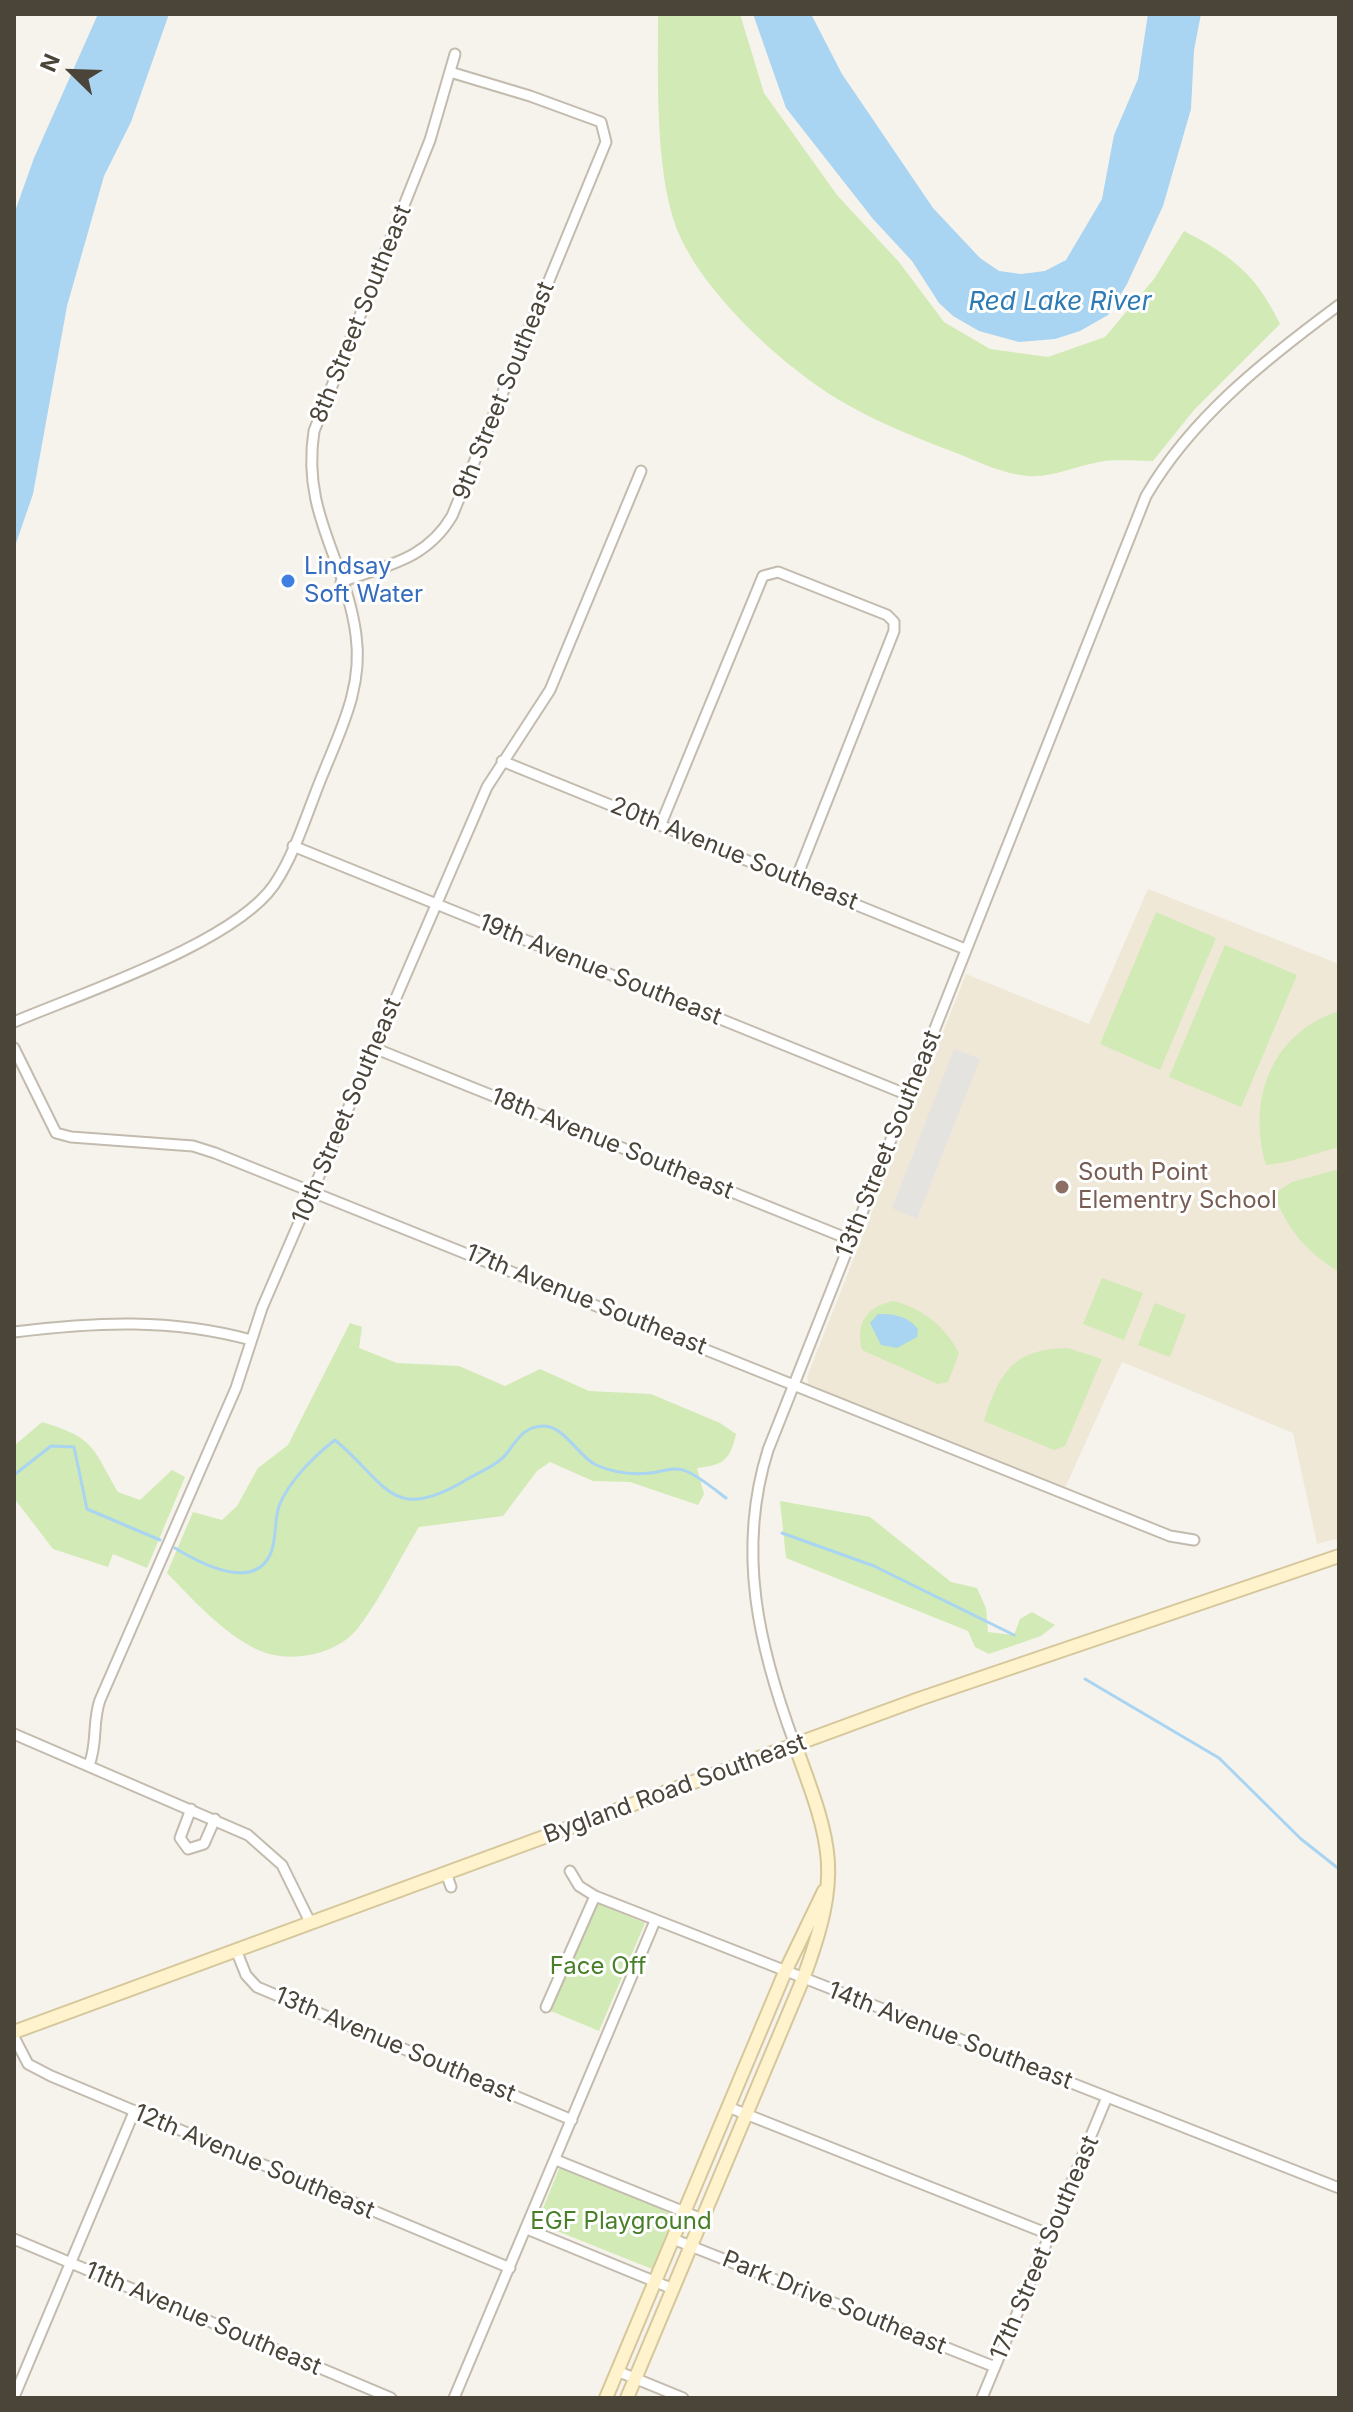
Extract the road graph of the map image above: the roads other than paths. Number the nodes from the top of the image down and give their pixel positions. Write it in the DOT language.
graph roads {
  1 [pos="455,54"];
  2 [pos="450,72"];
  3 [pos="1339,305"];
  4 [pos="641,471"];
  5 [pos="341,582"];
  6 [pos="502,761"];
  7 [pos="661,824"];
  8 [pos="293,846"];
  9 [pos="796,879"];
  10 [pos="436,903"];
  11 [pos="965,949"];
  12 [pos="14,1022"];
  13 [pos="14,1048"];
  14 [pos="374,1048"];
  15 [pos="908,1095"];
  16 [pos="313,1191"];
  17 [pos="851,1240"];
  18 [pos="14,1332"];
  19 [pos="251,1340"];
  20 [pos="795,1384"];
  21 [pos="1194,1540"];
  22 [pos="1339,1556"];
  23 [pos="14,1734"];
  24 [pos="795,1745"];
  25 [pos="89,1765"];
  26 [pos="191,1809"];
  27 [pos="215,1819"];
  28 [pos="570,1871"];
  29 [pos="446,1873"];
  30 [pos="830,1873"];
  31 [pos="451,1887"];
  32 [pos="595,1896"];
  33 [pos="655,1921"];
  34 [pos="310,1922"];
  35 [pos="236,1950"];
  36 [pos="785,1972"];
  37 [pos="803,1979"];
  38 [pos="546,2007"];
  39 [pos="14,2034"];
  40 [pos="1107,2097"];
  41 [pos="728,2107"];
  42 [pos="134,2112"];
  43 [pos="746,2114"];
  44 [pos="572,2120"];
  45 [pos="556,2160"];
  46 [pos="1339,2188"];
  47 [pos="684,2211"];
  48 [pos="702,2219"];
  49 [pos="527,2229"];
  50 [pos="1051,2235"];
  51 [pos="14,2239"];
  52 [pos="673,2239"];
  53 [pos="691,2246"];
  54 [pos="71,2264"];
  55 [pos="510,2268"];
  56 [pos="655,2282"];
  57 [pos="673,2289"];
  58 [pos="995,2367"];
  59 [pos="617,2371"];
  60 [pos="635,2379"];
  61 [pos="14,2397"];
  62 [pos="391,2398"];
  63 [pos="454,2398"];
  64 [pos="606,2398"];
  65 [pos="627,2398"];
  66 [pos="683,2398"];
  67 [pos="982,2398"];
  1 -- 2 [label="street, 8th Street Southeast"];
  2 -- 5 [label="street, 8th Street Southeast"];
  2 -- 5 [label="street, 9th Street Southeast"];
  3 -- 11 [label="street, 13th Street Southeast"];
  4 -- 6 [label="street, 10th Street Southeast"];
  5 -- 8 [label="street, 8th Street Southeast"];
  6 -- 7 [label="street, 20th Avenue Southeast"];
  6 -- 10 [label="street, 10th Street Southeast"];
  7 -- 9 [label="street, 20th Avenue Southeast"];
  7 -- 9 [label="street"];
  8 -- 10 [label="street, 19th Avenue Southeast"];
  8 -- 12 [label="street, 8th Street Southeast"];
  9 -- 11 [label="street, 20th Avenue Southeast"];
  10 -- 14 [label="street, 10th Street Southeast"];
  10 -- 15 [label="street, 19th Avenue Southeast"];
  11 -- 15 [label="street, 13th Street Southeast"];
  13 -- 16 [label="street, 17th Avenue Southeast"];
  14 -- 16 [label="street, 10th Street Southeast"];
  14 -- 17 [label="street, 18th Avenue Southeast"];
  15 -- 17 [label="street, 13th Street Southeast"];
  16 -- 19 [label="street, 10th Street Southeast"];
  16 -- 20 [label="street, 17th Avenue Southeast"];
  17 -- 20 [label="street, 13th Street Southeast"];
  18 -- 19 [label="street"];
  19 -- 25 [label="street, 10th Street Southeast"];
  20 -- 21 [label="street, 17th Avenue Southeast"];
  20 -- 24 [label="street, 13th Street Southeast"];
  22 -- 24 [label="street, Bygland Road Southeast"];
  23 -- 25 [label="street"];
  24 -- 29 [label="street, Bygland Road Southeast"];
  24 -- 30 [label="street"];
  25 -- 26 [label="street"];
  26 -- 27 [label="street"];
  26 -- 27 [label="street"];
  27 -- 34 [label="street"];
  28 -- 32 [label="street, 14th Avenue Southeast"];
  29 -- 31 [label="street"];
  29 -- 34 [label="street, Bygland Road Southeast"];
  30 -- 36 [label="street"];
  30 -- 37 [label="street"];
  32 -- 33 [label="street, 14th Avenue Southeast"];
  32 -- 38 [label="street"];
  33 -- 36 [label="street, 14th Avenue Southeast"];
  33 -- 44 [label="street"];
  34 -- 35 [label="street, Bygland Road Southeast"];
  35 -- 39 [label="street, Bygland Road Southeast"];
  35 -- 44 [label="street, 13th Avenue Southeast"];
  36 -- 37 [label="street, 14th Avenue Southeast"];
  36 -- 41 [label="street"];
  37 -- 40 [label="street, 14th Avenue Southeast"];
  37 -- 43 [label="street"];
  39 -- 42 [label="street, 12th Avenue Southeast"];
  40 -- 46 [label="street, 14th Avenue Southeast"];
  40 -- 50 [label="street, 17th Street Southeast"];
  41 -- 43 [label="street"];
  41 -- 47 [label="street"];
  42 -- 54 [label="street"];
  42 -- 55 [label="street, 12th Avenue Southeast"];
  43 -- 48 [label="street"];
  43 -- 50 [label="street"];
  44 -- 45 [label="street"];
  45 -- 47 [label="street"];
  45 -- 49 [label="street"];
  47 -- 48 [label="street"];
  47 -- 52 [label="street"];
  48 -- 53 [label="street"];
  49 -- 55 [label="street"];
  49 -- 56 [label="street"];
  50 -- 58 [label="street, 17th Street Southeast"];
  51 -- 54 [label="street, 11th Avenue Southeast"];
  52 -- 53 [label="street, Park Drive Southeast"];
  52 -- 56 [label="street"];
  53 -- 57 [label="street"];
  53 -- 58 [label="street, Park Drive Southeast"];
  54 -- 61 [label="street"];
  54 -- 62 [label="street, 11th Avenue Southeast"];
  55 -- 63 [label="street"];
  56 -- 57 [label="street"];
  56 -- 59 [label="street"];
  57 -- 60 [label="street"];
  58 -- 67 [label="street, 17th Street Southeast"];
  59 -- 60 [label="street"];
  59 -- 64 [label="street"];
  60 -- 65 [label="street"];
  60 -- 66 [label="street"];
}
